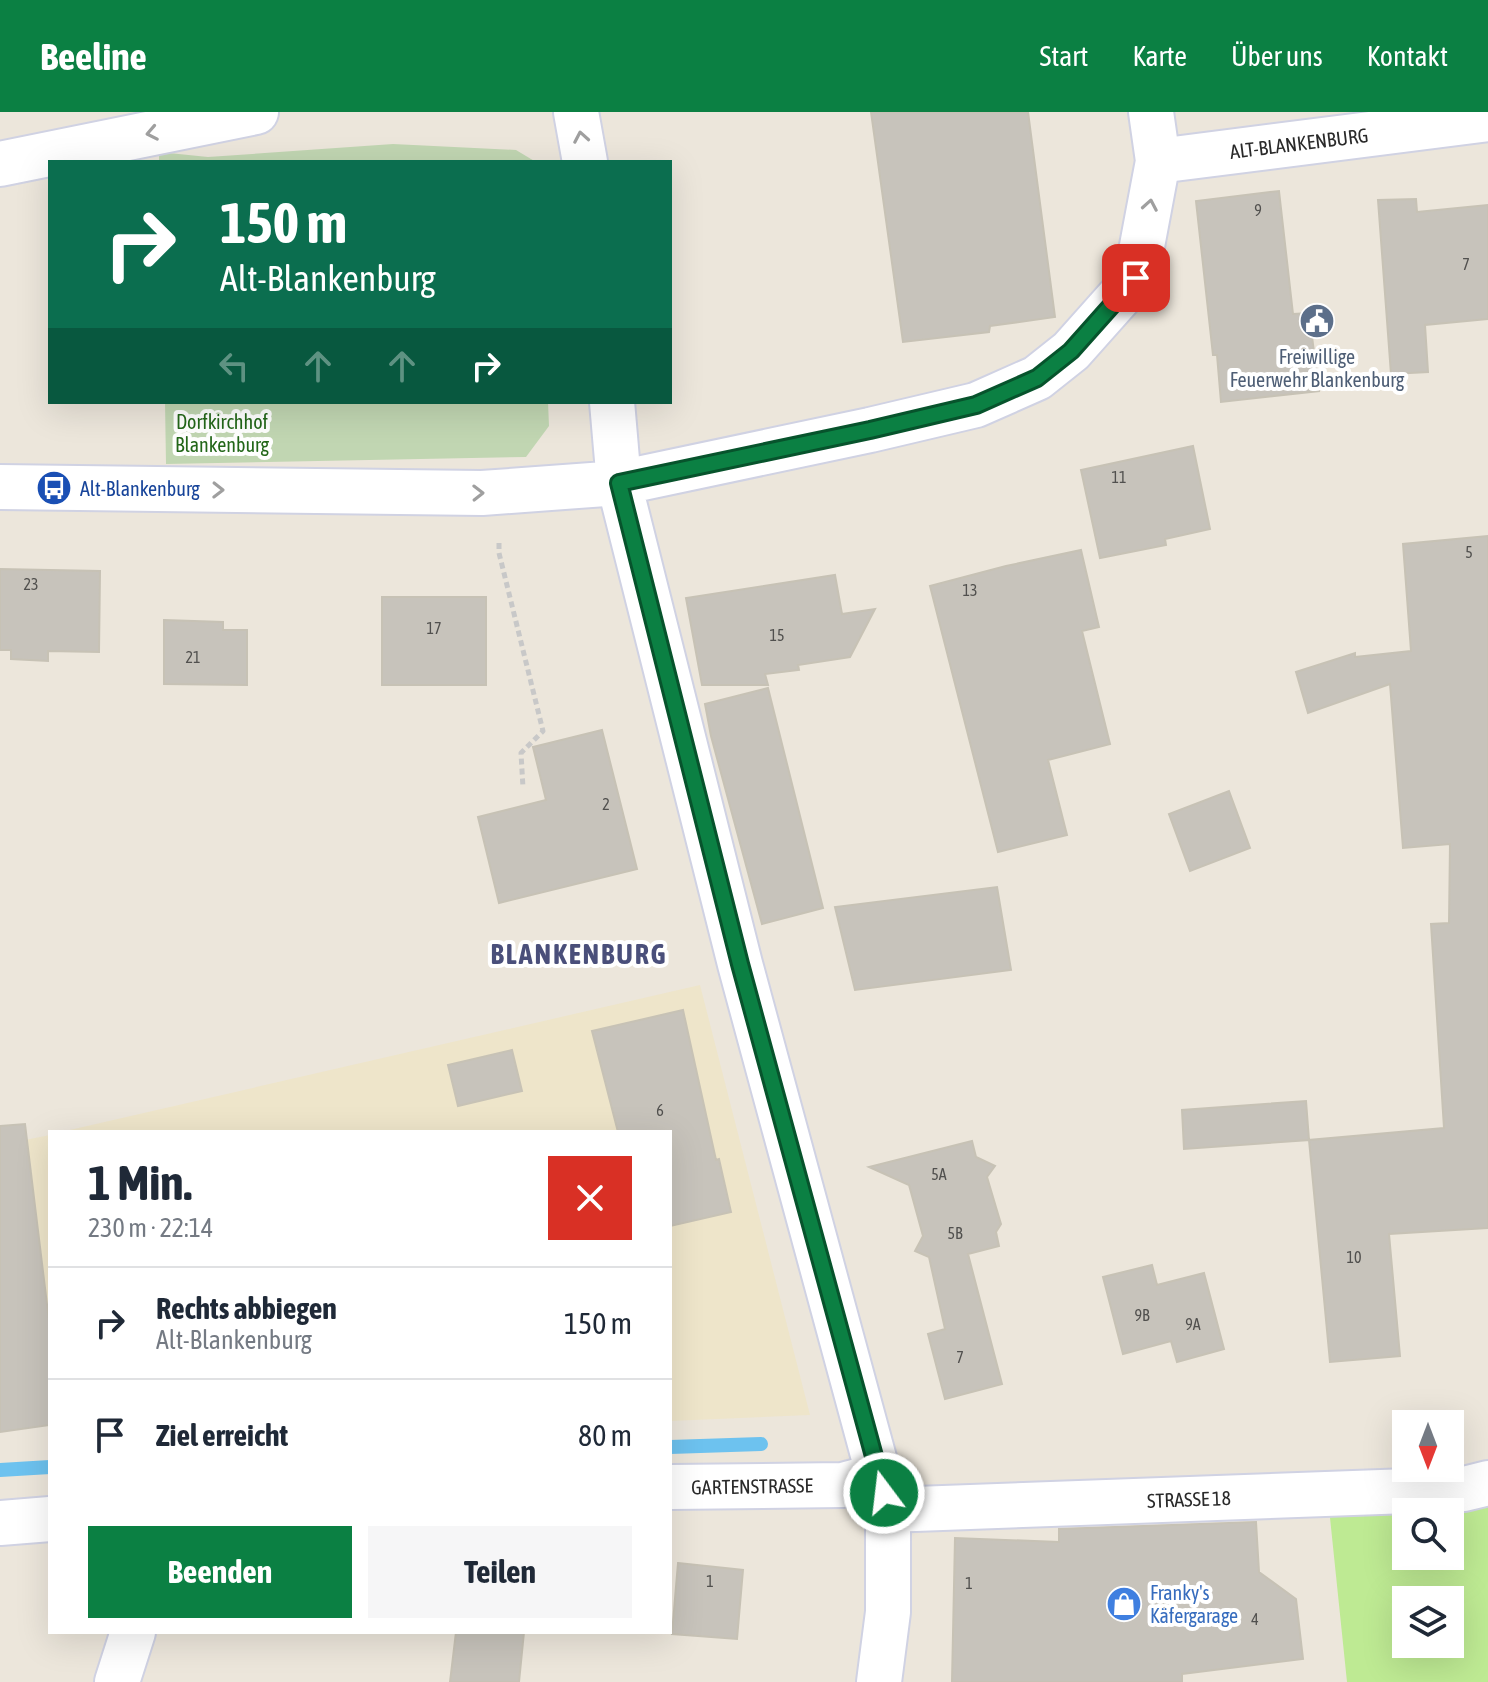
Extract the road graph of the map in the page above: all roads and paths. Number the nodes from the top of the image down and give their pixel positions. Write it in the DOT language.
graph roads {
  1 [pos="256,112"];
  2 [pos="576,112"];
  3 [pos="1151,112"];
  4 [pos="1488,119"];
  5 [pos="585,160"];
  6 [pos="1158,161"];
  7 [pos="0,164"];
  8 [pos="612,404"];
  9 [pos="619,483"];
  10 [pos="0,487"];
  11 [pos="499,543"];
  12 [pos="523,788"];
  13 [pos="1488,1483"];
  14 [pos="672,1487"];
  15 [pos="884,1493"];
  16 [pos="48,1519"];
  17 [pos="0,1523"];
  18 [pos="132,1634"];
  19 [pos="117,1682"];
  20 [pos="879,1682"];
  1 -- 7 [label="street, one-way"];
  5 -- 2 [label="street, one-way"];
  3 -- 6 [label="street"];
  4 -- 6 [label="street, ALT-BLANKENBURG"];
  9 -- 6 [label="street, one-way"];
  8 -- 9 [label="street"];
  10 -- 9 [label="street, one-way"];
  9 -- 15 [label="street"];
  11 -- 12 [label="path"];
  13 -- 15 [label="street, STRASSE 18"];
  14 -- 15 [label="street, GARTENSTRASSE"];
  15 -- 20 [label="street"];
  16 -- 17 [label="street"];
  18 -- 19 [label="street"];
}
